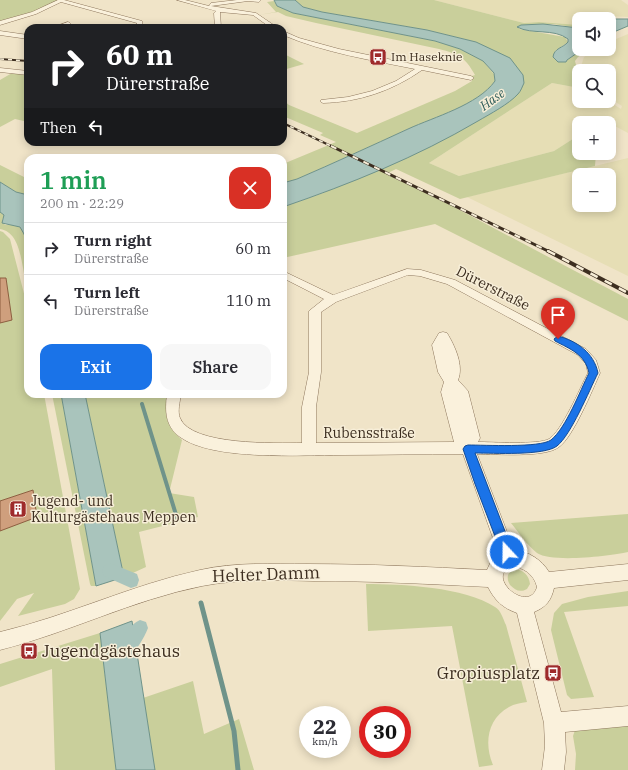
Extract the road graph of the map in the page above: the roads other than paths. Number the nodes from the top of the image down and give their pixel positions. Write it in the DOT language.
graph roads {
  1 [pos="62,0"];
  2 [pos="182,0"];
  3 [pos="259,1"];
  4 [pos="204,7"];
  5 [pos="219,10"];
  6 [pos="0,23"];
  7 [pos="140,24"];
  8 [pos="218,24"];
  9 [pos="269,24"];
  10 [pos="0,32"];
  11 [pos="287,34"];
  12 [pos="24,36"];
  13 [pos="420,68"];
  14 [pos="0,70"];
  15 [pos="24,72"];
  16 [pos="471,78"];
  17 [pos="323,101"];
  18 [pos="407,272"];
  19 [pos="287,276"];
  20 [pos="332,299"];
  21 [pos="452,381"];
  22 [pos="174,398"];
  23 [pos="309,448"];
  24 [pos="468,449"];
  25 [pos="509,558"];
  26 [pos="628,572"];
  27 [pos="494,579"];
  28 [pos="544,581"];
  29 [pos="524,606"];
  30 [pos="0,641"];
  31 [pos="628,716"];
  32 [pos="554,723"];
  33 [pos="553,770"];
  1 -- 6 [label="street"];
  1 -- 7 [label="street"];
  2 -- 4 [label="street"];
  3 -- 4 [label="street"];
  4 -- 5 [label="street"];
  5 -- 8 [label="street"];
  5 -- 9 [label="street"];
  10 -- 12 [label="street"];
  11 -- 13 [label="street"];
  13 -- 16 [label="street"];
  13 -- 17 [label="street"];
  14 -- 15 [label="street"];
  18 -- 20 [label="street, Rubensstraße"];
  18 -- 24 [label="street, Dürerstraße"];
  19 -- 20 [label="street"];
  20 -- 23 [label="street, Rubensstraße"];
  21 -- 24 [label="street"];
  22 -- 23 [label="street"];
  23 -- 24 [label="street, Rubensstraße"];
  24 -- 25 [label="street"];
  25 -- 27 [label="street"];
  25 -- 28 [label="street"];
  26 -- 28 [label="street"];
  27 -- 29 [label="street"];
  27 -- 30 [label="street, Helter Damm"];
  28 -- 29 [label="street"];
  29 -- 32 [label="street"];
  31 -- 32 [label="street"];
  32 -- 33 [label="street"];
}
